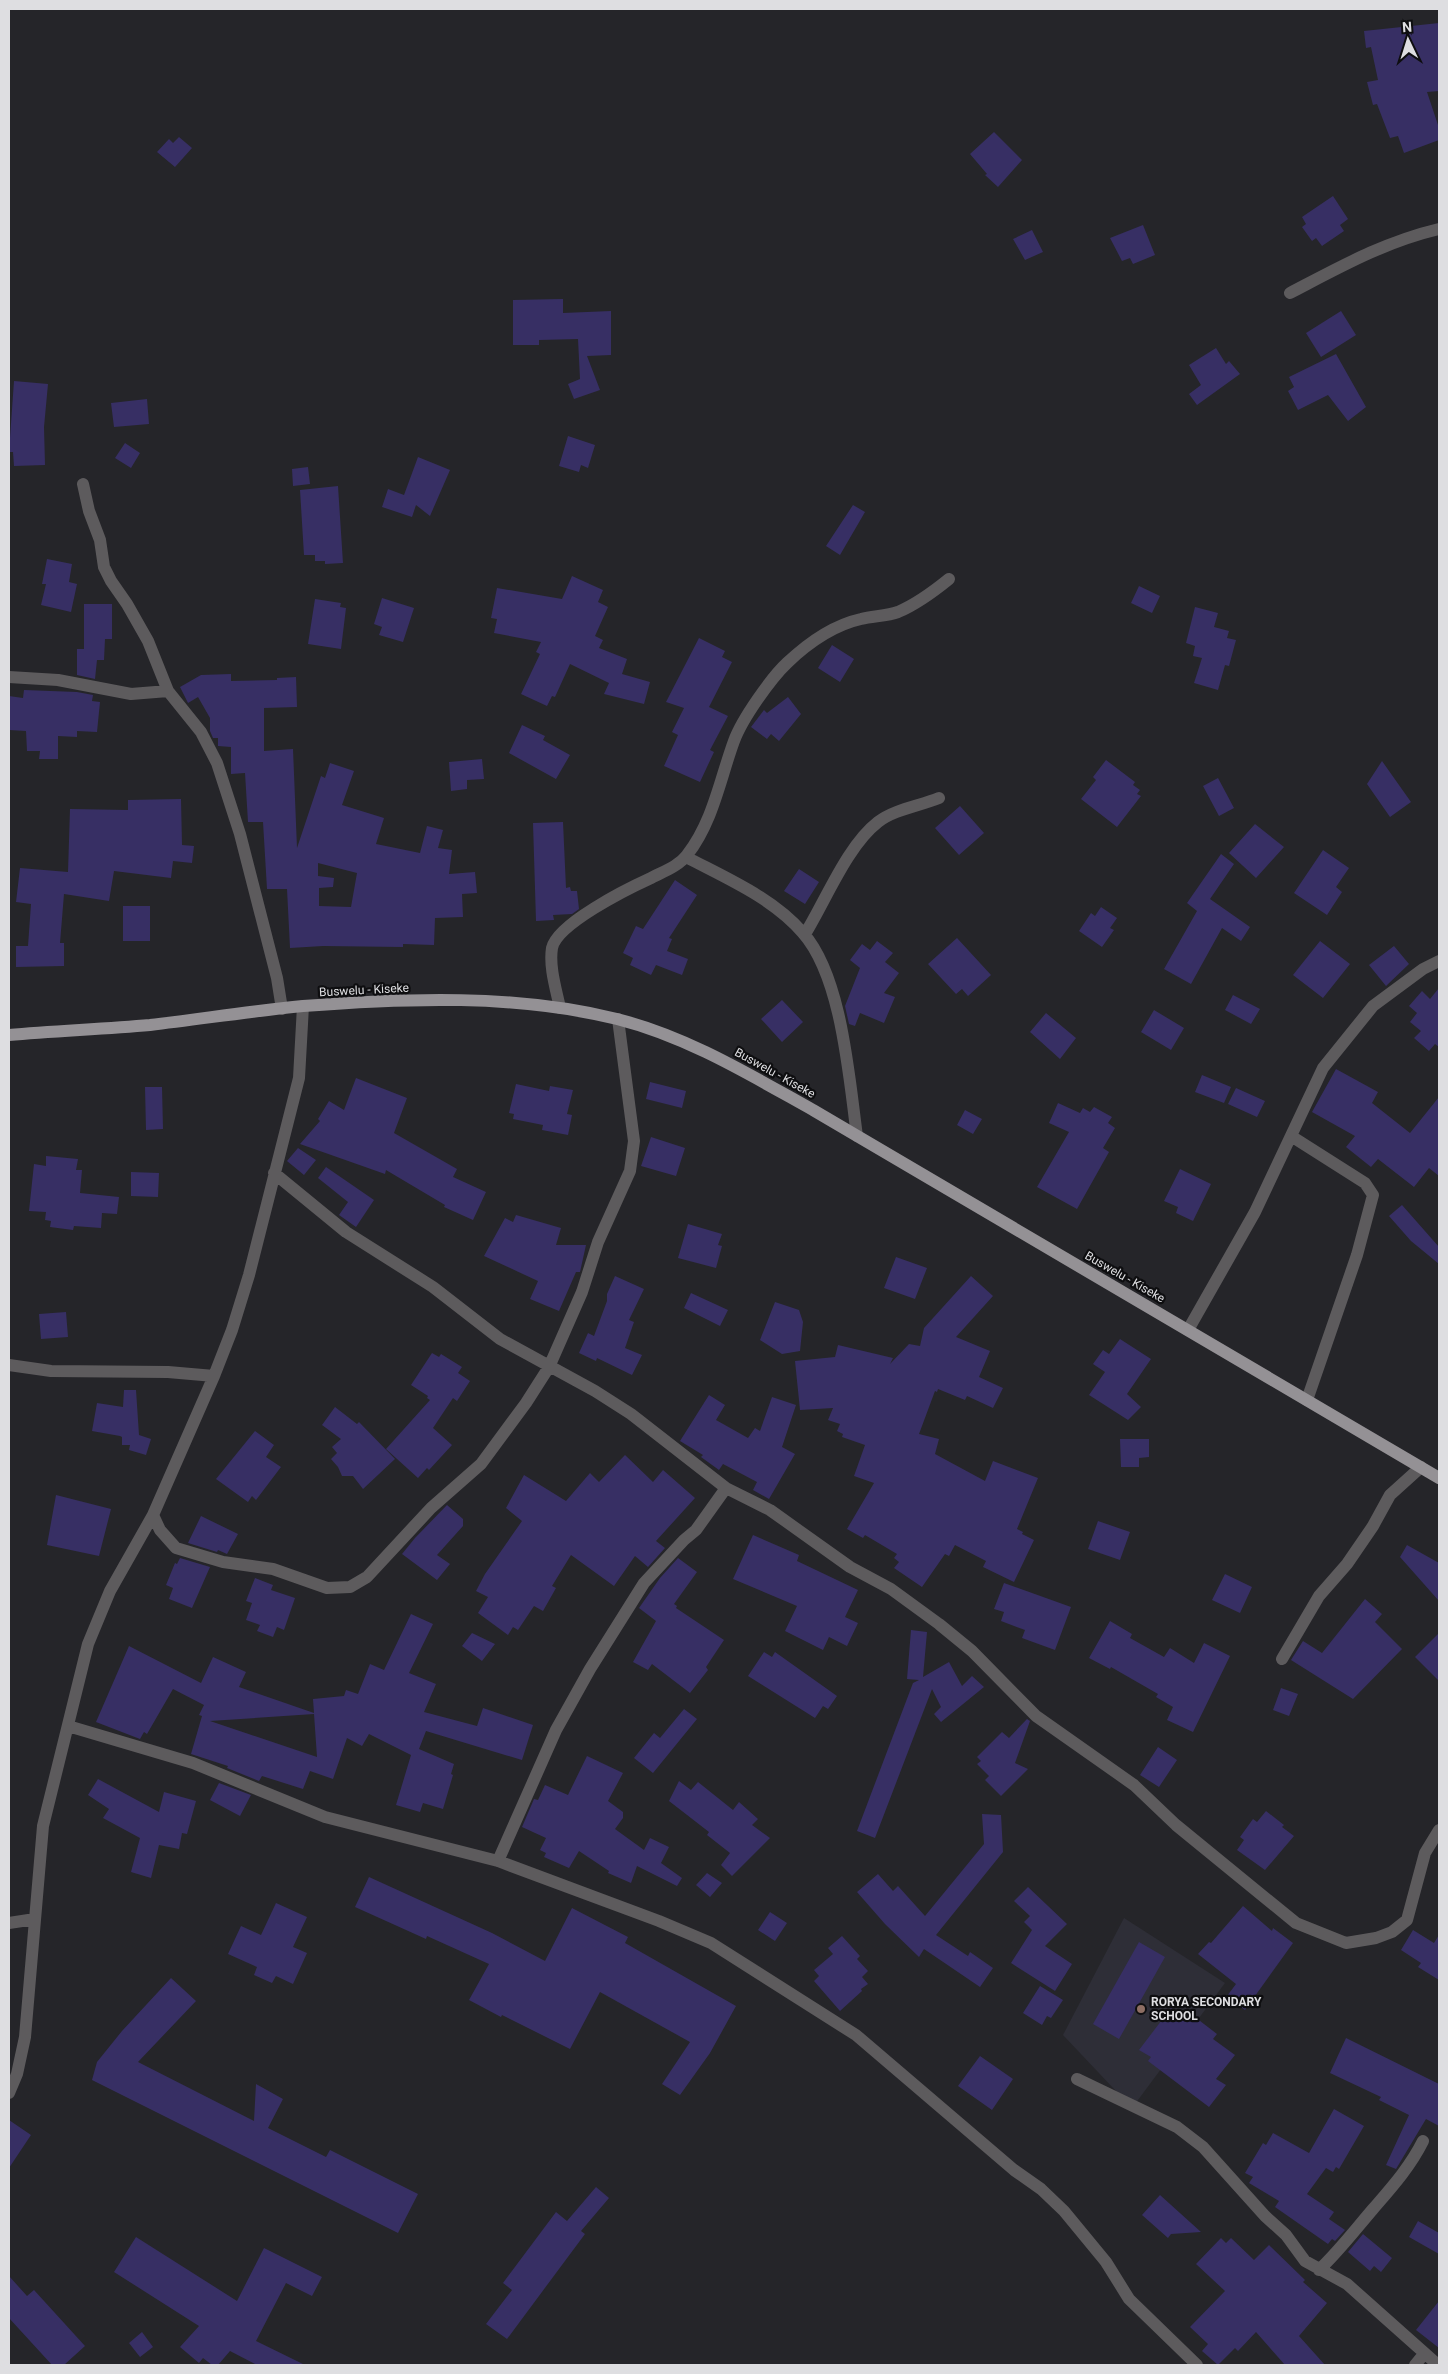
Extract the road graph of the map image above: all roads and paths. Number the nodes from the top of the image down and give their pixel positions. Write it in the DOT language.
graph roads {
  1 [pos="1439,229"];
  2 [pos="1290,293"];
  3 [pos="84,484"];
  4 [pos="949,580"];
  5 [pos="9,677"];
  6 [pos="168,691"];
  7 [pos="939,798"];
  8 [pos="686,857"];
  9 [pos="805,934"];
  10 [pos="1439,961"];
  11 [pos="303,1006"];
  12 [pos="560,1008"];
  13 [pos="282,1009"];
  14 [pos="618,1019"];
  15 [pos="9,1035"];
  16 [pos="857,1136"];
  17 [pos="1291,1136"];
  18 [pos="274,1174"];
  19 [pos="1188,1330"];
  20 [pos="9,1365"];
  21 [pos="548,1367"];
  22 [pos="214,1376"];
  23 [pos="1307,1400"];
  24 [pos="1421,1467"];
  25 [pos="1439,1478"];
  26 [pos="726,1488"];
  27 [pos="153,1515"];
  28 [pos="1282,1659"];
  29 [pos="68,1726"];
  30 [pos="1439,1830"];
  31 [pos="498,1861"];
  32 [pos="35,1919"];
  33 [pos="9,1923"];
  34 [pos="1077,2079"];
  35 [pos="9,2093"];
  36 [pos="1423,2141"];
  37 [pos="1319,2270"];
  38 [pos="1424,2354"];
  39 [pos="1198,2365"];
  40 [pos="1415,2365"];
  41 [pos="1438,2365"];
  1 -- 2 [label="street"];
  3 -- 6 [label="street"];
  4 -- 8 [label="street"];
  5 -- 6 [label="street"];
  6 -- 13 [label="street"];
  7 -- 9 [label="street"];
  8 -- 9 [label="street"];
  8 -- 12 [label="street"];
  9 -- 16 [label="street"];
  10 -- 17 [label="street"];
  11 -- 12 [label="main road, Buswelu - Kiseke"];
  11 -- 13 [label="main road, Buswelu - Kiseke"];
  11 -- 18 [label="street"];
  12 -- 14 [label="main road, Buswelu - Kiseke"];
  13 -- 15 [label="main road, Buswelu - Kiseke"];
  14 -- 16 [label="main road, Buswelu - Kiseke"];
  14 -- 21 [label="street"];
  16 -- 19 [label="main road, Buswelu - Kiseke"];
  17 -- 19 [label="street"];
  17 -- 23 [label="street"];
  18 -- 21 [label="street"];
  18 -- 22 [label="street"];
  19 -- 23 [label="main road, Buswelu - Kiseke"];
  20 -- 22 [label="street"];
  21 -- 26 [label="street"];
  21 -- 27 [label="street"];
  22 -- 27 [label="street"];
  23 -- 24 [label="main road, Buswelu - Kiseke"];
  24 -- 25 [label="main road, Buswelu - Kiseke"];
  24 -- 28 [label="street"];
  26 -- 30 [label="street"];
  26 -- 31 [label="street"];
  27 -- 29 [label="street"];
  29 -- 31 [label="street"];
  29 -- 32 [label="street"];
  31 -- 39 [label="street"];
  32 -- 33 [label="street"];
  32 -- 35 [label="street"];
  34 -- 37 [label="street"];
  36 -- 37 [label="street"];
  37 -- 38 [label="street"];
  38 -- 40 [label="street"];
  38 -- 41 [label="street"];
}
